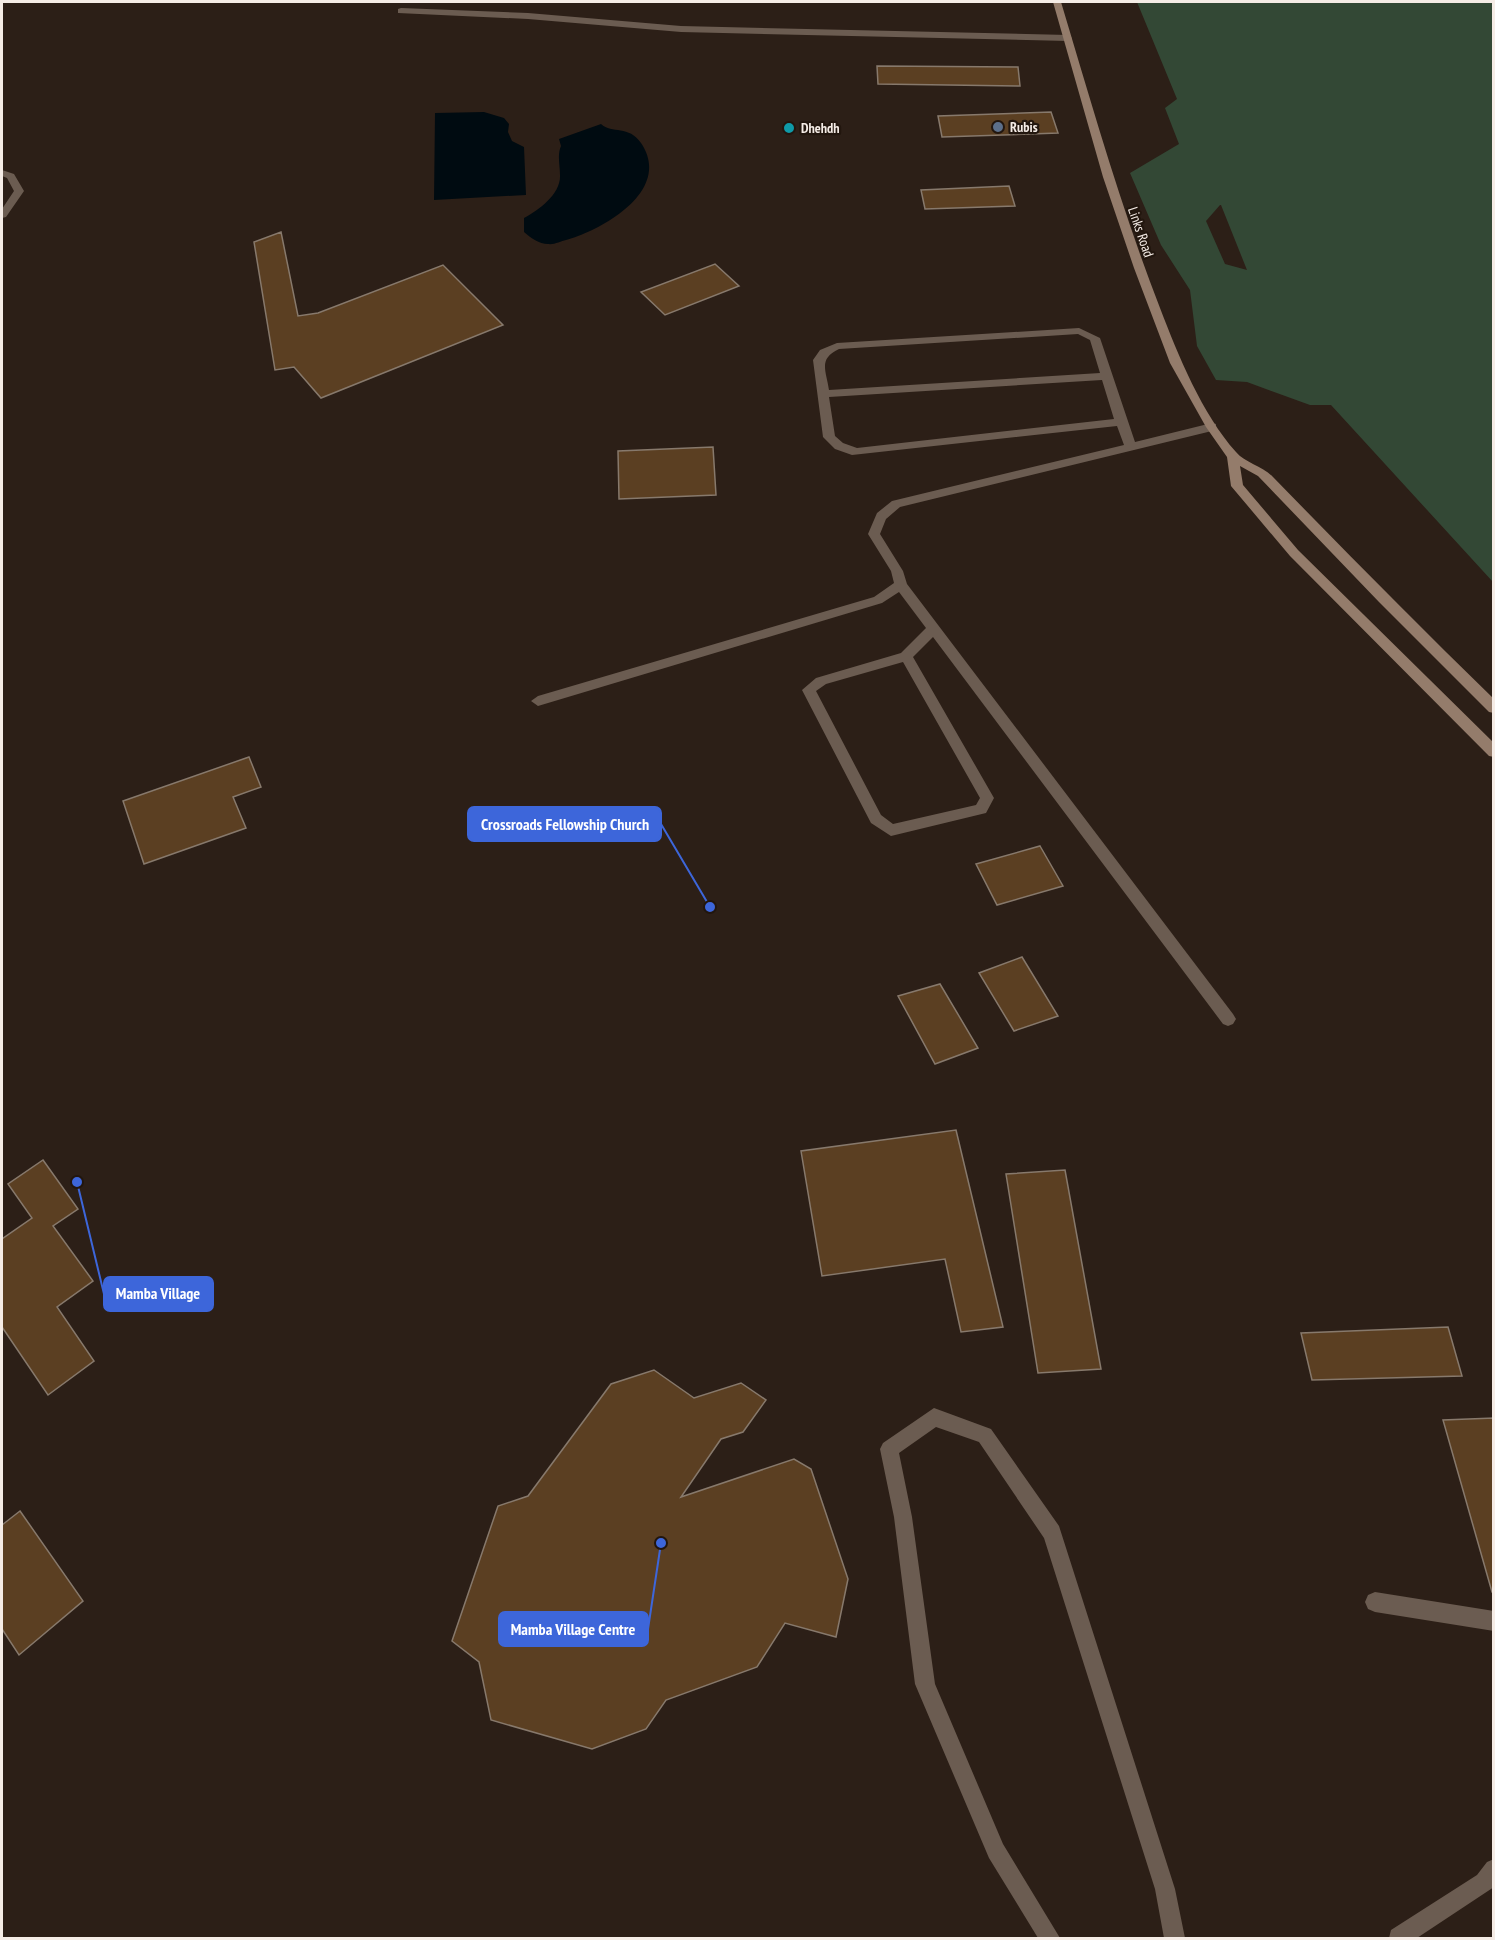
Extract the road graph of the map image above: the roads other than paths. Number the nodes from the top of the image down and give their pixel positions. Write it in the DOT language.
graph roads {
  1 [pos="1057,2"];
  2 [pos="401,10"];
  3 [pos="1068,38"];
  4 [pos="2,173"];
  5 [pos="2,214"];
  6 [pos="1106,375"];
  7 [pos="823,394"];
  8 [pos="1120,422"];
  9 [pos="1212,427"];
  10 [pos="1131,447"];
  11 [pos="1233,457"];
  12 [pos="901,585"];
  13 [pos="933,629"];
  14 [pos="906,656"];
  15 [pos="538,701"];
  16 [pos="1494,708"];
  17 [pos="1494,752"];
  18 [pos="1228,1019"];
  19 [pos="1375,1602"];
  20 [pos="1494,1621"];
  21 [pos="1494,1869"];
  22 [pos="1050,1938"];
  23 [pos="1175,1938"];
  24 [pos="1400,1938"];
  1 -- 3 [label="main road, Links Road"];
  2 -- 3 [label="street"];
  3 -- 9 [label="main road, Links Road"];
  4 -- 5 [label="street"];
  6 -- 7 [label="street"];
  6 -- 7 [label="street"];
  6 -- 8 [label="street"];
  7 -- 8 [label="street"];
  8 -- 10 [label="street"];
  9 -- 10 [label="street"];
  9 -- 11 [label="main road, Links Road"];
  10 -- 12 [label="street"];
  11 -- 16 [label="main road"];
  11 -- 17 [label="main road"];
  12 -- 13 [label="street"];
  12 -- 15 [label="street"];
  13 -- 14 [label="street"];
  13 -- 18 [label="street"];
  14 -- 14 [label="street"];
  19 -- 20 [label="street"];
  21 -- 24 [label="street"];
  22 -- 23 [label="street"];
}
